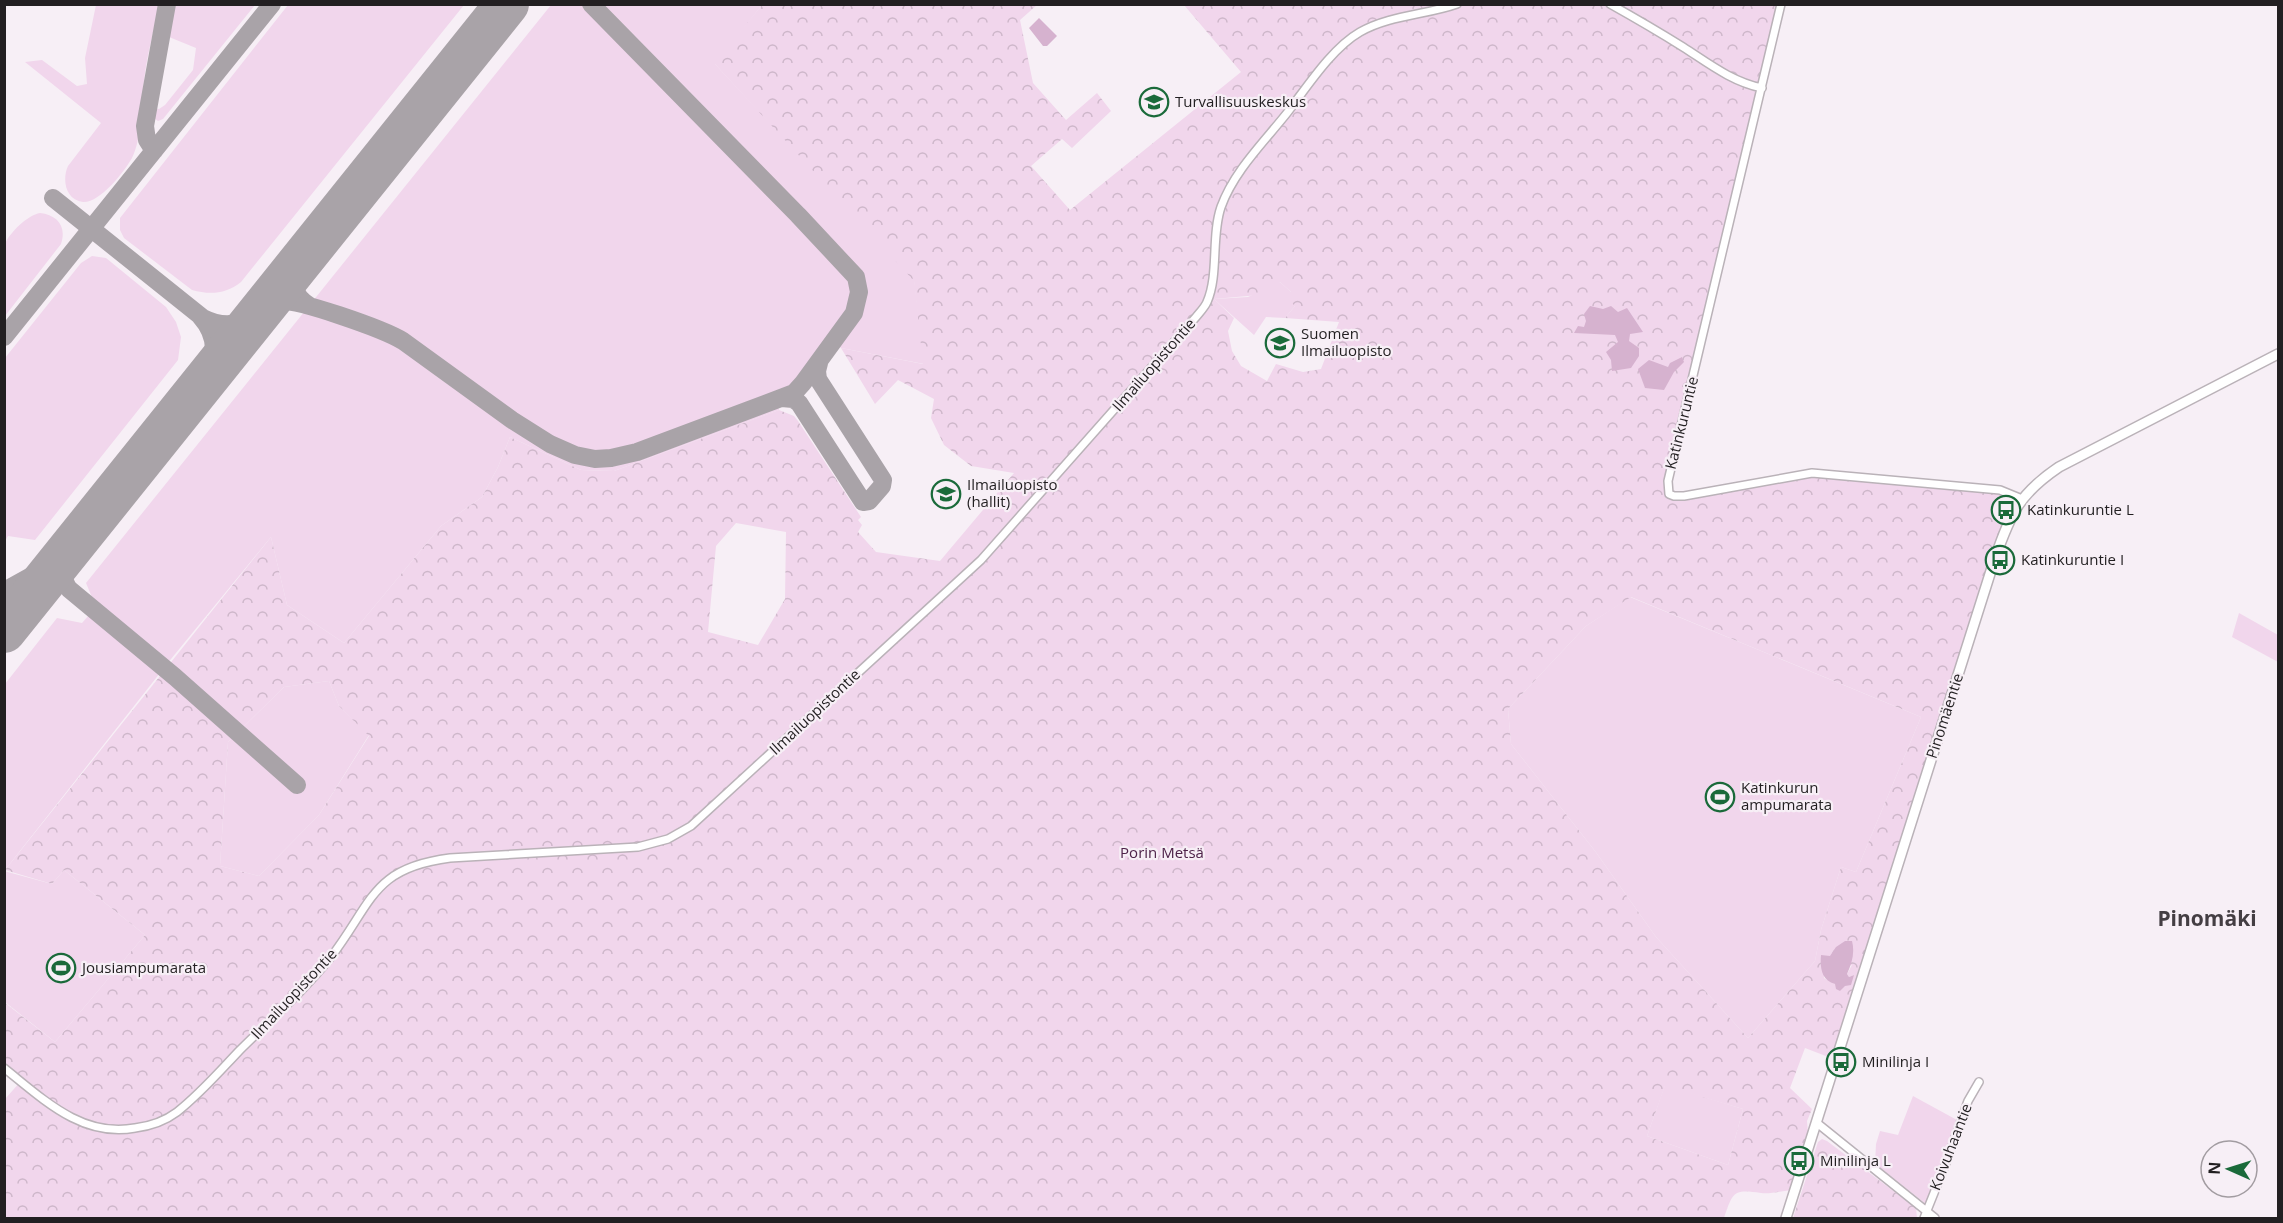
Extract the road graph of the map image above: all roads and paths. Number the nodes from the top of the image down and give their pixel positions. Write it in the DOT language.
graph roads {
  1 [pos="1457,4"];
  2 [pos="1610,4"];
  3 [pos="1781,4"];
  4 [pos="1761,88"];
  5 [pos="2278,354"];
  6 [pos="2022,499"];
  7 [pos="4,1068"];
  8 [pos="1979,1082"];
  9 [pos="1817,1123"];
  10 [pos="1925,1215"];
  11 [pos="1786,1218"];
  12 [pos="1935,1218"];
  1 -- 7 [label="street, Ilmailuopistontie"];
  2 -- 4 [label="street"];
  3 -- 4 [label="street, Katinkuruntie"];
  4 -- 6 [label="street, Katinkuruntie"];
  5 -- 6 [label="street, Pinomäentie"];
  6 -- 9 [label="street, Pinomäentie"];
  8 -- 10 [label="street, Koivuhaantie"];
  9 -- 10 [label="street"];
  9 -- 11 [label="street, Pinomäentie"];
  10 -- 12 [label="street"];
}
